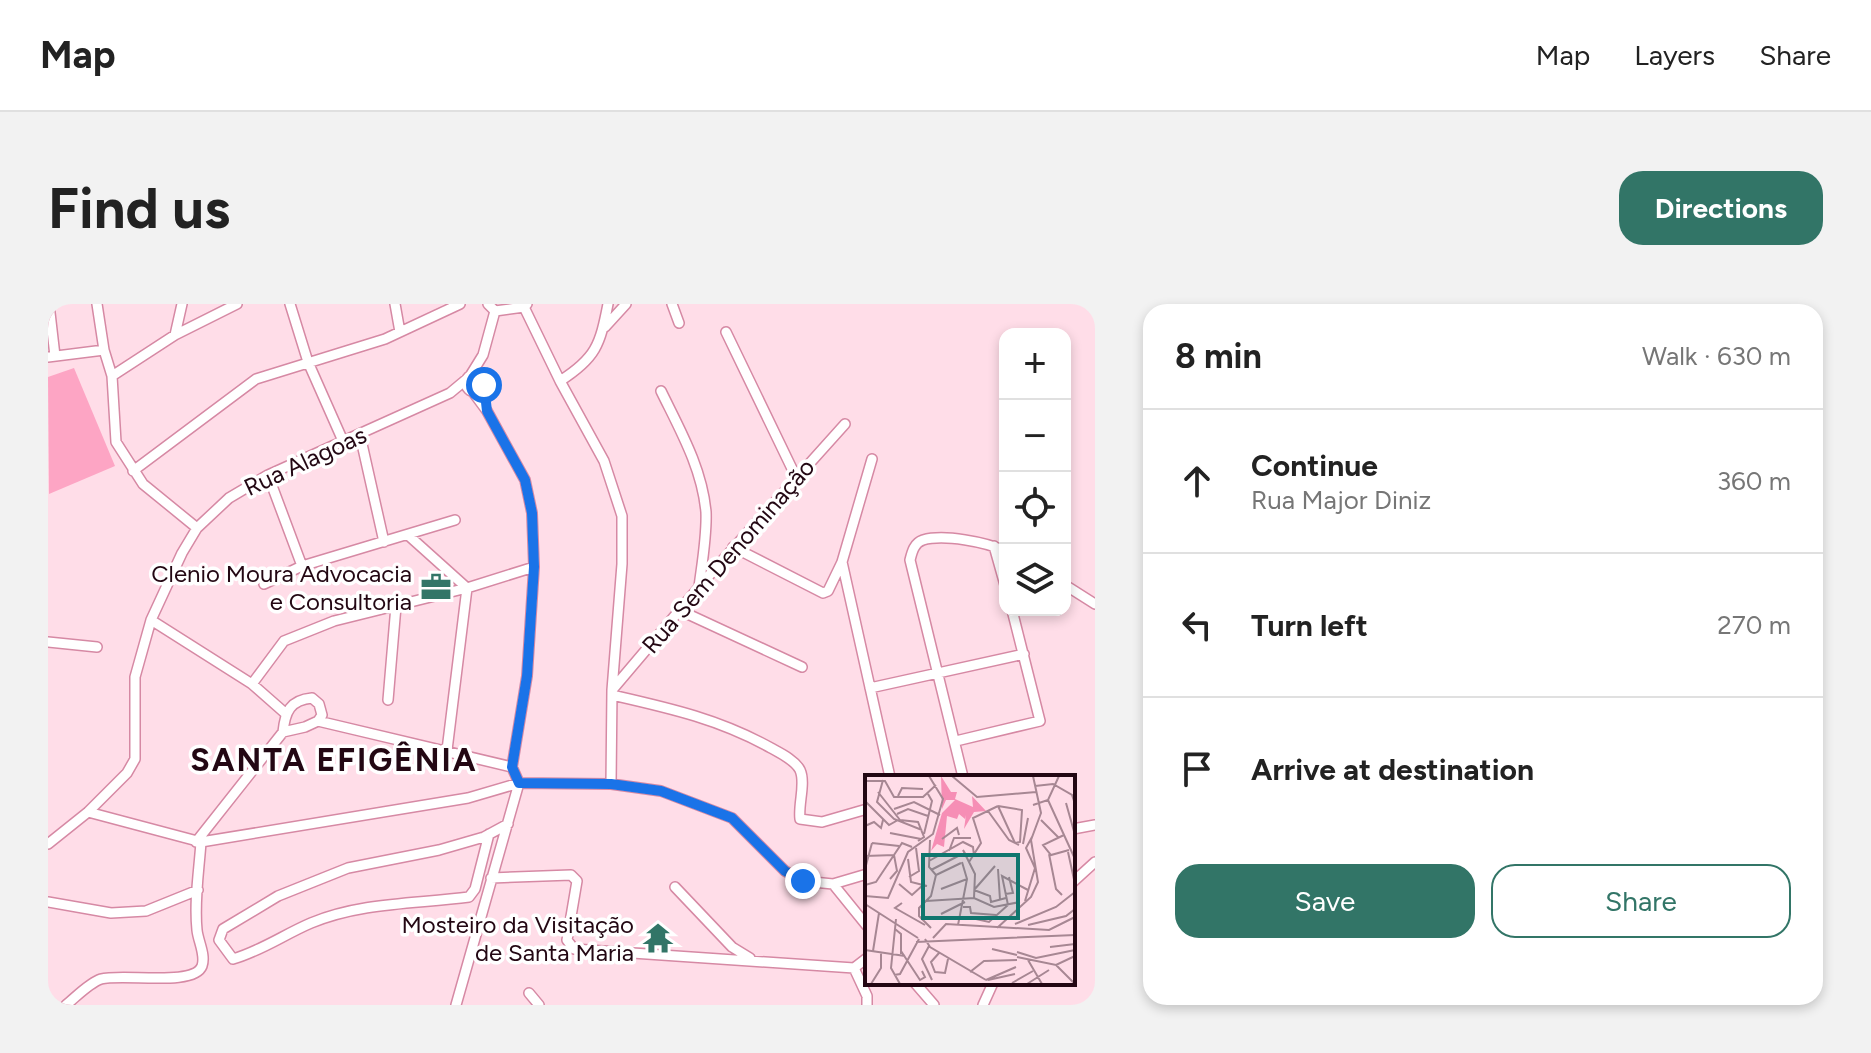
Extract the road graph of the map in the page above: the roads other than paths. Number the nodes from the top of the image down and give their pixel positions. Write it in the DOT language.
graph roads {
  1 [pos="49,304"];
  2 [pos="97,304"];
  3 [pos="182,304"];
  4 [pos="237,304"];
  5 [pos="290,304"];
  6 [pos="395,304"];
  7 [pos="460,304"];
  8 [pos="608,304"];
  9 [pos="626,304"];
  10 [pos="672,304"];
  11 [pos="526,306"];
  12 [pos="491,307"];
  13 [pos="679,323"];
  14 [pos="603,329"];
  15 [pos="400,332"];
  16 [pos="726,332"];
  17 [pos="175,335"];
  18 [pos="104,350"];
  19 [pos="483,355"];
  20 [pos="52,356"];
  21 [pos="308,362"];
  22 [pos="112,376"];
  23 [pos="469,377"];
  24 [pos="560,381"];
  25 [pos="483,382"];
  26 [pos="472,391"];
  27 [pos="661,391"];
  28 [pos="450,393"];
  29 [pos="487,411"];
  30 [pos="845,424"];
  31 [pos="360,435"];
  32 [pos="343,441"];
  33 [pos="872,459"];
  34 [pos="133,471"];
  35 [pos="268,475"];
  36 [pos="796,477"];
  37 [pos="455,520"];
  38 [pos="197,528"];
  39 [pos="408,535"];
  40 [pos="384,542"];
  41 [pos="994,546"];
  42 [pos="733,547"];
  43 [pos="999,548"];
  44 [pos="842,562"];
  45 [pos="999,564"];
  46 [pos="302,566"];
  47 [pos="534,567"];
  48 [pos="264,584"];
  49 [pos="699,587"];
  50 [pos="467,588"];
  51 [pos="1071,589"];
  52 [pos="1095,604"];
  53 [pos="396,606"];
  54 [pos="679,610"];
  55 [pos="1014,616"];
  56 [pos="151,620"];
  57 [pos="48,642"];
  58 [pos="97,647"];
  59 [pos="1024,654"];
  60 [pos="802,667"];
  61 [pos="936,673"];
  62 [pos="252,684"];
  63 [pos="870,688"];
  64 [pos="612,693"];
  65 [pos="388,700"];
  66 [pos="285,713"];
  67 [pos="318,721"];
  68 [pos="283,732"];
  69 [pos="956,741"];
  70 [pos="447,750"];
  71 [pos="512,767"];
  72 [pos="890,775"];
  73 [pos="963,775"];
  74 [pos="519,783"];
  75 [pos="611,784"];
  76 [pos="865,810"];
  77 [pos="88,812"];
  78 [pos="508,824"];
  79 [pos="1095,825"];
  80 [pos="1075,829"];
  81 [pos="489,834"];
  82 [pos="199,842"];
  83 [pos="48,844"];
  84 [pos="1095,862"];
  85 [pos="865,875"];
  86 [pos="491,878"];
  87 [pos="1075,880"];
  88 [pos="833,884"];
  89 [pos="675,887"];
  90 [pos="198,890"];
  91 [pos="48,902"];
  92 [pos="865,924"];
  93 [pos="753,960"];
  94 [pos="865,960"];
  95 [pos="854,968"];
  96 [pos="917,985"];
  97 [pos="992,985"];
  98 [pos="529,993"];
  99 [pos="66,1005"];
  100 [pos="456,1005"];
  101 [pos="539,1005"];
  102 [pos="867,1005"];
  103 [pos="934,1005"];
  104 [pos="983,1005"];
  1 -- 20 [label="street"];
  2 -- 18 [label="street"];
  3 -- 17 [label="street"];
  4 -- 17 [label="street"];
  5 -- 21 [label="street"];
  6 -- 15 [label="street"];
  7 -- 15 [label="street"];
  8 -- 14 [label="street"];
  9 -- 14 [label="street"];
  10 -- 13 [label="street"];
  11 -- 12 [label="street"];
  11 -- 24 [label="street"];
  12 -- 19 [label="street, Rua Alagoas"];
  14 -- 24 [label="street"];
  15 -- 21 [label="street"];
  16 -- 36 [label="street"];
  17 -- 22 [label="street"];
  18 -- 20 [label="street"];
  18 -- 22 [label="street"];
  19 -- 23 [label="street, Rua Alagoas"];
  19 -- 25 [label="street, Rua Alagoas"];
  21 -- 32 [label="street"];
  21 -- 34 [label="street"];
  22 -- 34 [label="street"];
  23 -- 25 [label="street"];
  23 -- 26 [label="street"];
  23 -- 28 [label="street, Rua Alagoas"];
  24 -- 64 [label="street"];
  25 -- 26 [label="street"];
  25 -- 29 [label="street, Rua Alagoas"];
  26 -- 28 [label="street, Rua Alagoas"];
  26 -- 29 [label="street"];
  27 -- 49 [label="street"];
  28 -- 31 [label="street, Rua Alagoas"];
  29 -- 47 [label="street"];
  30 -- 36 [label="street, Rua Sem Denominação"];
  31 -- 32 [label="street, Rua Alagoas"];
  31 -- 40 [label="street"];
  32 -- 35 [label="street, Rua Alagoas"];
  33 -- 44 [label="street"];
  34 -- 38 [label="street"];
  35 -- 38 [label="street, Rua Alagoas"];
  35 -- 46 [label="street"];
  36 -- 42 [label="street, Rua Sem Denominação"];
  37 -- 39 [label="street"];
  38 -- 56 [label="street, Rua Alagoas"];
  39 -- 40 [label="street"];
  39 -- 50 [label="street"];
  40 -- 46 [label="street"];
  41 -- 43 [label="street"];
  41 -- 45 [label="street"];
  41 -- 61 [label="street"];
  42 -- 44 [label="street"];
  42 -- 49 [label="street, Rua Sem Denominação"];
  44 -- 63 [label="street"];
  46 -- 48 [label="street"];
  47 -- 50 [label="street"];
  47 -- 71 [label="street"];
  49 -- 54 [label="street, Rua Sem Denominação"];
  50 -- 53 [label="street"];
  50 -- 70 [label="street"];
  51 -- 52 [label="street"];
  53 -- 62 [label="street"];
  53 -- 65 [label="street"];
  54 -- 60 [label="street"];
  54 -- 64 [label="street, Rua Sem Denominação"];
  55 -- 59 [label="street"];
  56 -- 62 [label="street"];
  56 -- 77 [label="street, Rua Alagoas"];
  57 -- 58 [label="street"];
  59 -- 61 [label="street"];
  59 -- 69 [label="street"];
  61 -- 63 [label="street"];
  61 -- 69 [label="street"];
  62 -- 66 [label="street"];
  63 -- 72 [label="street"];
  64 -- 75 [label="street"];
  64 -- 76 [label="street"];
  66 -- 67 [label="street"];
  66 -- 68 [label="street"];
  67 -- 68 [label="street"];
  67 -- 70 [label="street"];
  68 -- 82 [label="street"];
  69 -- 73 [label="street"];
  70 -- 71 [label="street"];
  71 -- 74 [label="street"];
  74 -- 75 [label="street"];
  74 -- 78 [label="street"];
  74 -- 82 [label="street"];
  75 -- 88 [label="street"];
  77 -- 82 [label="street"];
  77 -- 83 [label="street, Rua Alagoas"];
  78 -- 81 [label="street"];
  78 -- 86 [label="street"];
  79 -- 80 [label="street"];
  81 -- 81 [label="street"];
  82 -- 90 [label="street"];
  84 -- 87 [label="street"];
  85 -- 88 [label="street"];
  86 -- 93 [label="street"];
  86 -- 100 [label="street"];
  88 -- 92 [label="street"];
  89 -- 93 [label="street"];
  90 -- 91 [label="street"];
  90 -- 99 [label="street"];
  93 -- 95 [label="street"];
  94 -- 95 [label="street"];
  95 -- 102 [label="street"];
  96 -- 103 [label="street"];
  97 -- 104 [label="street"];
  98 -- 101 [label="street"];
}
